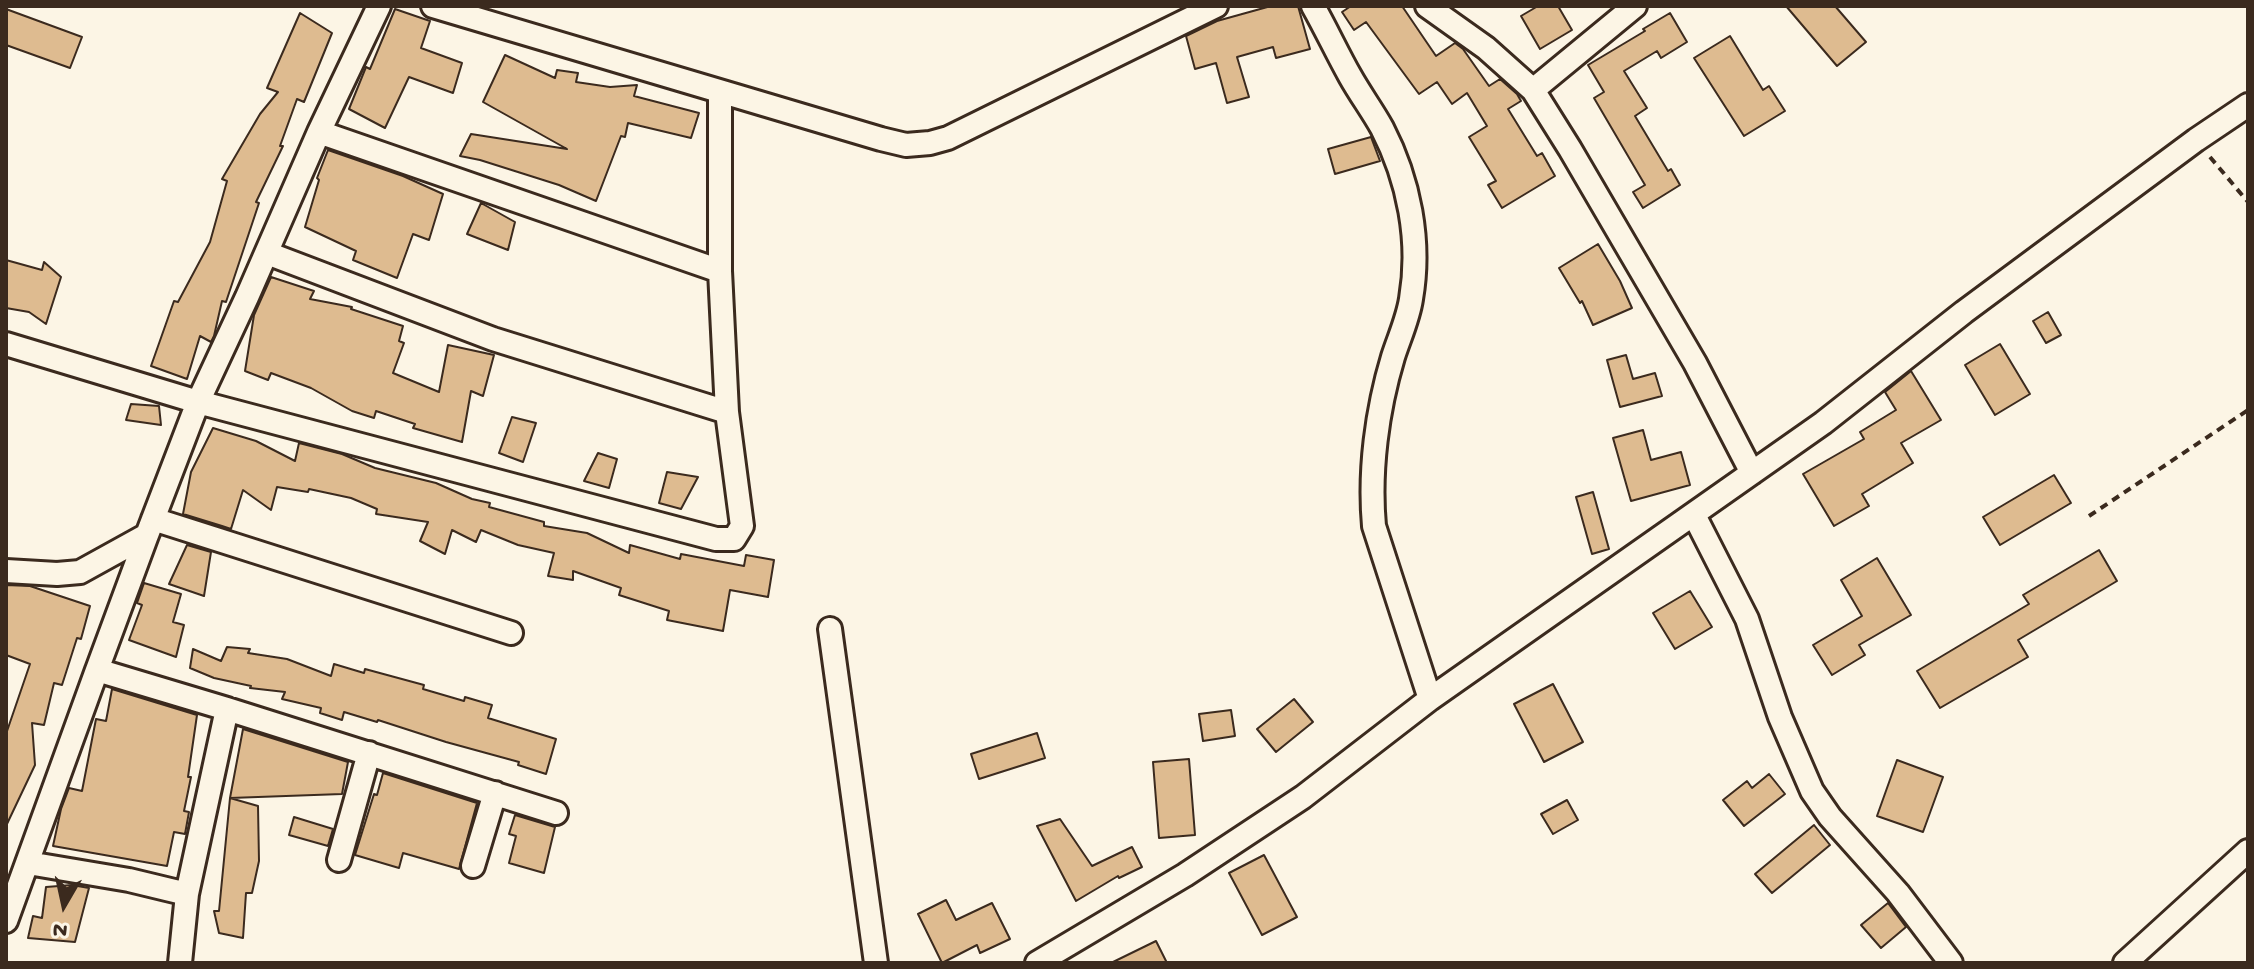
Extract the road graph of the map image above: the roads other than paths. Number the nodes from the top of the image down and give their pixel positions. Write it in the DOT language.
graph roads {
  1 [pos="379,6"];
  2 [pos="433,6"];
  3 [pos="1216,6"];
  4 [pos="1313,6"];
  5 [pos="1427,6"];
  6 [pos="1635,6"];
  7 [pos="1533,90"];
  8 [pos="720,93"];
  9 [pos="2248,105"];
  10 [pos="319,132"];
  11 [pos="267,253"];
  12 [pos="720,271"];
  13 [pos="6,344"];
  14 [pos="198,402"];
  15 [pos="727,412"];
  16 [pos="1752,473"];
  17 [pos="1694,515"];
  18 [pos="150,527"];
  19 [pos="6,571"];
  20 [pos="830,629"];
  21 [pos="511,633"];
  22 [pos="97,670"];
  23 [pos="1430,699"];
  24 [pos="227,709"];
  25 [pos="369,753"];
  26 [pos="495,793"];
  27 [pos="556,813"];
  28 [pos="2248,851"];
  29 [pos="339,860"];
  30 [pos="28,863"];
  31 [pos="473,866"];
  32 [pos="187,894"];
  33 [pos="6,921"];
  34 [pos="180,963"];
  35 [pos="876,963"];
  36 [pos="1037,963"];
  37 [pos="1951,963"];
  38 [pos="2125,963"];
  1 -- 10 [label="street"];
  2 -- 8 [label="street"];
  3 -- 8 [label="street"];
  4 -- 23 [label="street"];
  5 -- 7 [label="street"];
  6 -- 7 [label="street"];
  7 -- 16 [label="street"];
  8 -- 12 [label="street"];
  9 -- 16 [label="street"];
  10 -- 11 [label="street"];
  10 -- 12 [label="street"];
  11 -- 14 [label="street"];
  11 -- 15 [label="street"];
  12 -- 15 [label="street"];
  13 -- 14 [label="street"];
  14 -- 15 [label="street"];
  14 -- 18 [label="street"];
  16 -- 17 [label="street"];
  17 -- 23 [label="street"];
  17 -- 37 [label="street"];
  18 -- 19 [label="street"];
  18 -- 21 [label="street"];
  18 -- 22 [label="street"];
  20 -- 35 [label="street"];
  22 -- 24 [label="street"];
  22 -- 30 [label="street"];
  23 -- 36 [label="street"];
  24 -- 25 [label="street"];
  24 -- 32 [label="street"];
  25 -- 26 [label="street"];
  25 -- 29 [label="street"];
  26 -- 27 [label="street"];
  26 -- 31 [label="street"];
  28 -- 38 [label="street"];
  30 -- 32 [label="street"];
  30 -- 33 [label="street"];
  32 -- 34 [label="street"];
}
